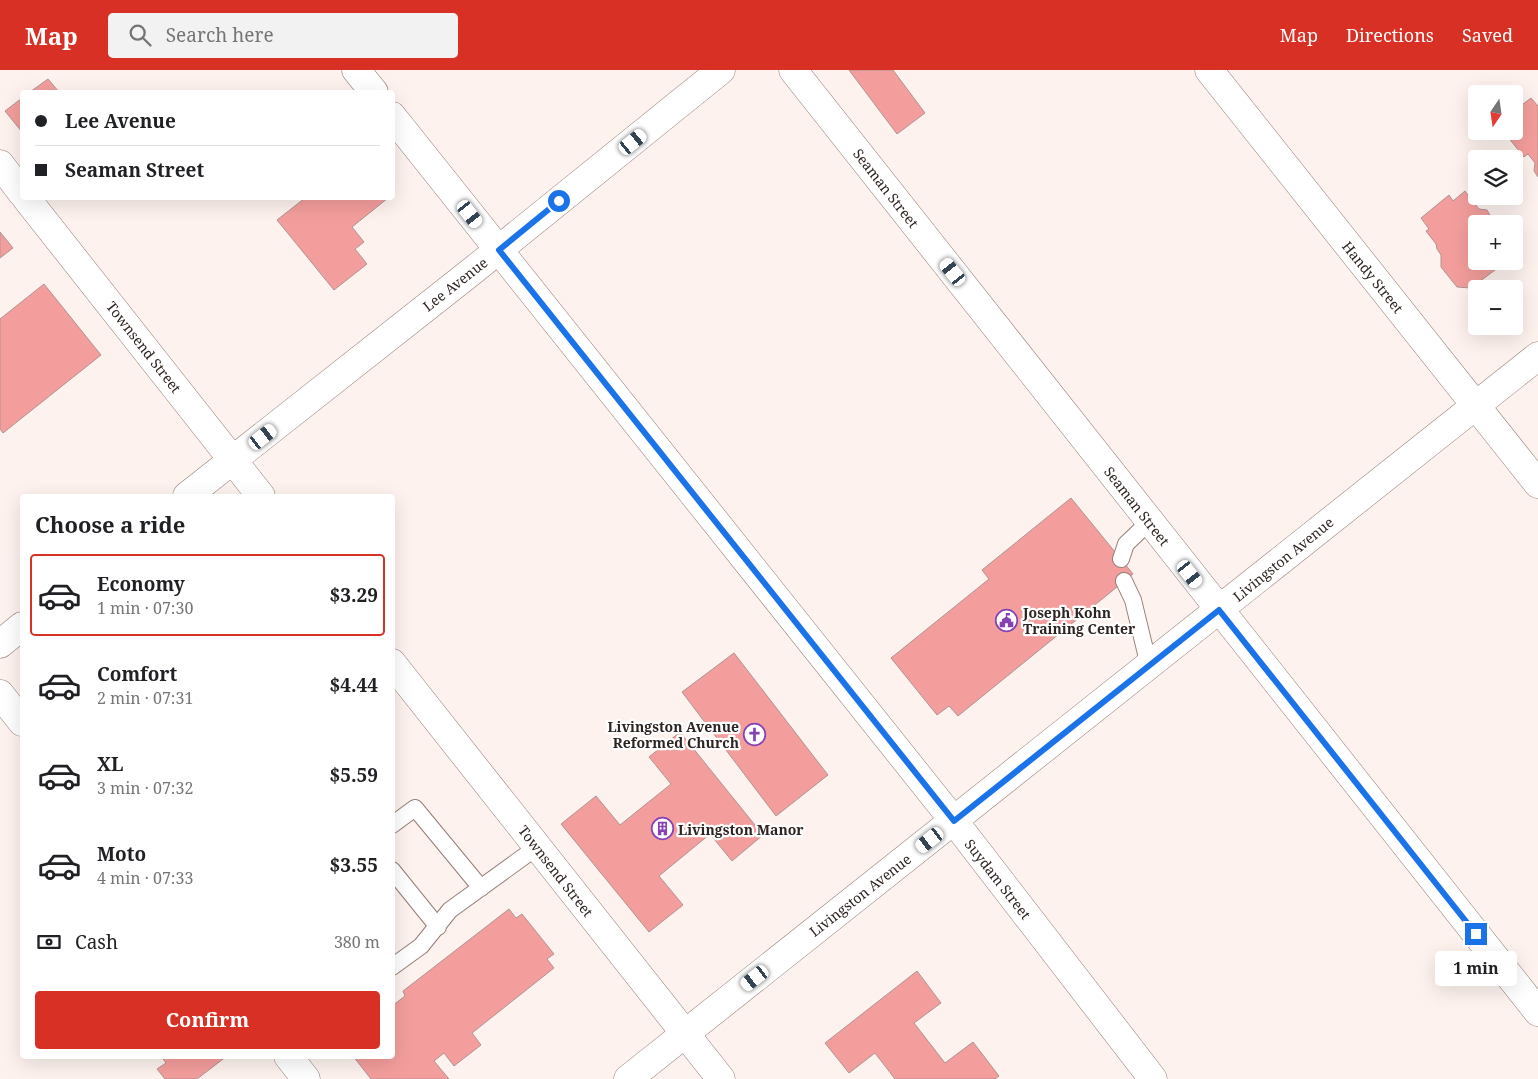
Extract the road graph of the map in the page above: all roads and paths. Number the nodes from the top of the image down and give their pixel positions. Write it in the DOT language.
graph roads {
  1 [pos="356,70"];
  2 [pos="721,70"];
  3 [pos="793,70"];
  4 [pos="1208,70"];
  5 [pos="372,90"];
  6 [pos="395,120"];
  7 [pos="0,164"];
  8 [pos="20,190"];
  9 [pos="28,200"];
  10 [pos="499,250"];
  11 [pos="1538,356"];
  12 [pos="1475,405"];
  13 [pos="233,460"];
  14 [pos="1538,484"];
  15 [pos="190,494"];
  16 [pos="259,494"];
  17 [pos="1149,522"];
  18 [pos="1121,560"];
  19 [pos="1124,581"];
  20 [pos="1219,610"];
  21 [pos="20,628"];
  22 [pos="0,644"];
  23 [pos="1149,666"];
  24 [pos="395,667"];
  25 [pos="0,694"];
  26 [pos="20,719"];
  27 [pos="954,821"];
  28 [pos="395,823"];
  29 [pos="537,846"];
  30 [pos="395,874"];
  31 [pos="481,888"];
  32 [pos="438,927"];
  33 [pos="395,965"];
  34 [pos="1538,1012"];
  35 [pos="685,1034"];
  36 [pos="290,1059"];
  37 [pos="306,1079"];
  38 [pos="628,1079"];
  39 [pos="720,1079"];
  40 [pos="1153,1079"];
  1 -- 5 [label="street"];
  2 -- 10 [label="street, Lee Avenue"];
  3 -- 17 [label="street, Seaman Street"];
  4 -- 12 [label="street, Handy Street"];
  6 -- 10 [label="street, Suydam Street"];
  7 -- 8 [label="street"];
  9 -- 13 [label="street, Townsend Street"];
  10 -- 13 [label="street, Lee Avenue"];
  10 -- 27 [label="street, Suydam Street"];
  11 -- 12 [label="street, Livingston Avenue"];
  12 -- 14 [label="street, Handy Street"];
  12 -- 20 [label="street, Livingston Avenue"];
  13 -- 15 [label="street, Lee Avenue"];
  13 -- 16 [label="street, Townsend Street"];
  17 -- 18 [label="lane"];
  17 -- 20 [label="street, Seaman Street"];
  19 -- 23 [label="lane"];
  20 -- 23 [label="street, Livingston Avenue"];
  20 -- 34 [label="street, Seaman Street"];
  21 -- 22 [label="street"];
  23 -- 27 [label="street, Livingston Avenue"];
  24 -- 29 [label="street, Townsend Street"];
  25 -- 26 [label="street"];
  27 -- 35 [label="street, Livingston Avenue"];
  27 -- 40 [label="street, Suydam Street"];
  28 -- 31 [label="lane"];
  29 -- 31 [label="lane"];
  29 -- 35 [label="street, Townsend Street"];
  30 -- 32 [label="lane"];
  31 -- 32 [label="lane"];
  32 -- 33 [label="lane"];
  35 -- 38 [label="street, Livingston Avenue"];
  35 -- 39 [label="street, Townsend Street"];
  36 -- 37 [label="street"];
}
